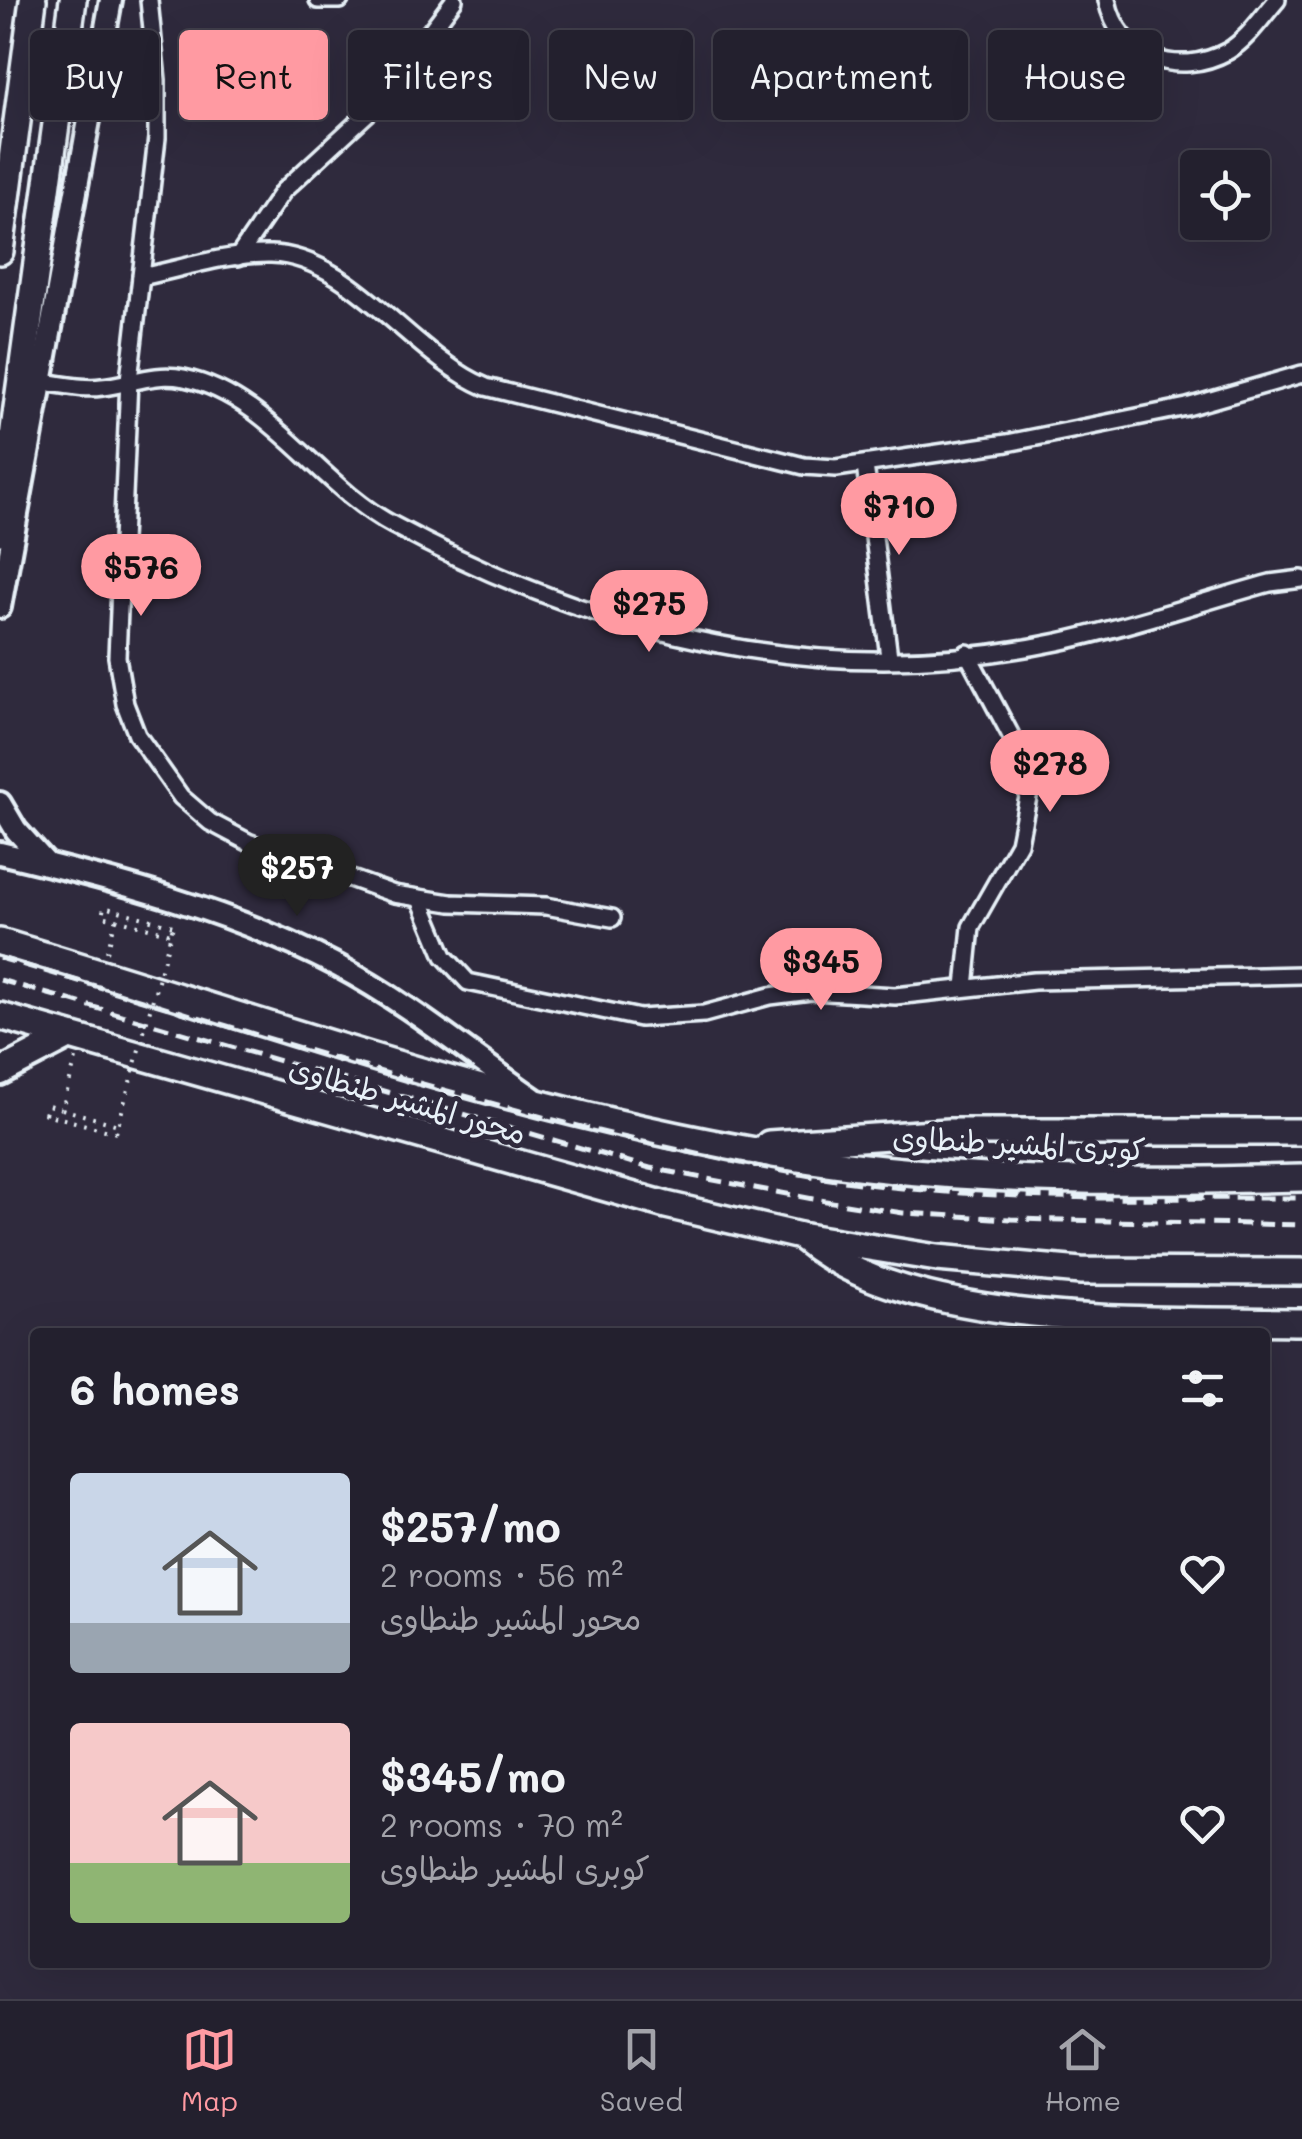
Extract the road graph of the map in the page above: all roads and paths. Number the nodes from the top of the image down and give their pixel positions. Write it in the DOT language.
graph roads {
  1 [pos="33,0"];
  2 [pos="73,0"];
  3 [pos="111,0"];
  4 [pos="148,0"];
  5 [pos="318,0"];
  6 [pos="340,0"];
  7 [pos="454,0"];
  8 [pos="1107,0"];
  9 [pos="1276,0"];
  10 [pos="0,251"];
  11 [pos="238,257"];
  12 [pos="142,277"];
  13 [pos="1302,374"];
  14 [pos="130,380"];
  15 [pos="42,382"];
  16 [pos="864,465"];
  17 [pos="2,520"];
  18 [pos="1302,579"];
  19 [pos="0,607"];
  20 [pos="967,653"];
  21 [pos="889,657"];
  22 [pos="0,803"];
  23 [pos="0,853"];
  24 [pos="46,864"];
  25 [pos="420,899"];
  26 [pos="612,918"];
  27 [pos="116,920"];
  28 [pos="171,934"];
  29 [pos="0,942"];
  30 [pos="102,972"];
  31 [pos="1302,975"];
  32 [pos="965,987"];
  33 [pos="0,1016"];
  34 [pos="75,1038"];
  35 [pos="0,1072"];
  36 [pos="539,1102"];
  37 [pos="62,1109"];
  38 [pos="118,1125"];
  39 [pos="1302,1132"];
  40 [pos="734,1147"];
  41 [pos="1302,1178"];
  42 [pos="800,1236"];
  43 [pos="1302,1272"];
  44 [pos="1302,1322"];
  1 -- 10 [label="main road"];
  2 -- 17 [label="main road"];
  3 -- 15 [label="street"];
  4 -- 12 [label="street"];
  5 -- 6 [label="street"];
  7 -- 11 [label="street"];
  8 -- 9 [label="street"];
  11 -- 12 [label="street"];
  11 -- 16 [label="street"];
  12 -- 14 [label="street"];
  13 -- 16 [label="street"];
  14 -- 15 [label="street"];
  14 -- 21 [label="street"];
  14 -- 25 [label="street"];
  15 -- 19 [label="street"];
  16 -- 21 [label="street"];
  18 -- 20 [label="street"];
  20 -- 21 [label="street"];
  20 -- 32 [label="street"];
  22 -- 24 [label="street"];
  23 -- 24 [label="street"];
  24 -- 36 [label="street"];
  25 -- 26 [label="street"];
  25 -- 32 [label="street"];
  27 -- 28 [label="path"];
  27 -- 28 [label="path, bridge"];
  27 -- 30 [label="path"];
  28 -- 38 [label="path, bridge"];
  29 -- 30 [label="main road, محور المشير طنطاوى"];
  30 -- 36 [label="main road, محور المشير طنطاوى"];
  31 -- 32 [label="street"];
  33 -- 34 [label="main road, محور المشير طنطاوى"];
  34 -- 35 [label="main road"];
  34 -- 37 [label="path"];
  34 -- 42 [label="main road, محور المشير طنطاوى"];
  36 -- 40 [label="main road, محور المشير طنطاوى"];
  37 -- 38 [label="path"];
  37 -- 38 [label="path, bridge"];
  39 -- 40 [label="main road"];
  40 -- 41 [label="main road, كوبرى المشير طنطاوى"];
  42 -- 43 [label="main road"];
  42 -- 44 [label="main road"];
}
